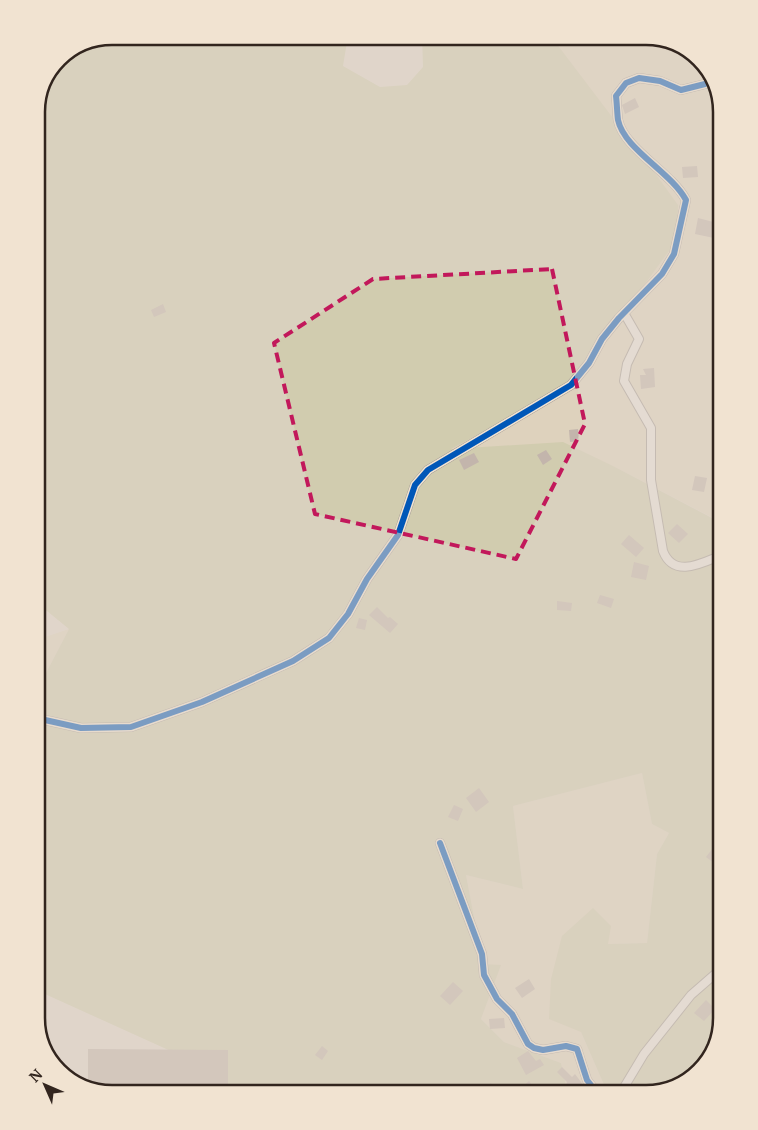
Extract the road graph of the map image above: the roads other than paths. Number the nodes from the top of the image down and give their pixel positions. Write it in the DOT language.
graph roads {
  1 [pos="706,83"];
  2 [pos="624,314"];
  3 [pos="713,559"];
  4 [pos="45,720"];
  5 [pos="440,843"];
  6 [pos="713,976"];
  7 [pos="592,1085"];
  8 [pos="625,1085"];
  1 -- 2 [label="street"];
  2 -- 3 [label="street"];
  2 -- 4 [label="street"];
  5 -- 7 [label="street"];
  6 -- 8 [label="street"];
}
